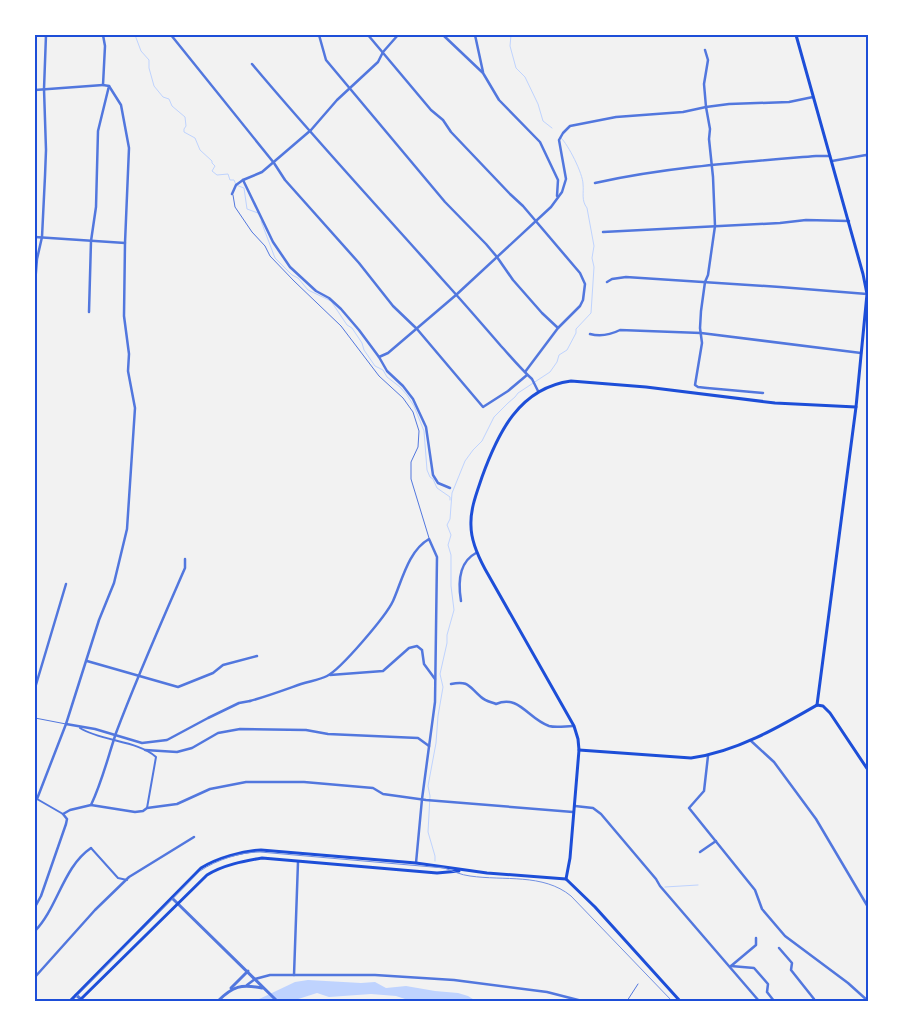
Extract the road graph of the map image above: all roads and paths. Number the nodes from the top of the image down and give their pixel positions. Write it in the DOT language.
graph roads {
  1 [pos="46,35"];
  2 [pos="103,35"];
  3 [pos="171,35"];
  4 [pos="319,35"];
  5 [pos="368,35"];
  6 [pos="398,35"];
  7 [pos="442,35"];
  8 [pos="475,35"];
  9 [pos="796,35"];
  10 [pos="705,50"];
  11 [pos="383,52"];
  12 [pos="252,64"];
  13 [pos="483,74"];
  14 [pos="103,85"];
  15 [pos="109,86"];
  16 [pos="44,88"];
  17 [pos="350,88"];
  18 [pos="35,90"];
  19 [pos="813,97"];
  20 [pos="706,107"];
  21 [pos="311,130"];
  22 [pos="830,156"];
  23 [pos="868,156"];
  24 [pos="832,161"];
  25 [pos="274,163"];
  26 [pos="712,166"];
  27 [pos="243,180"];
  28 [pos="595,183"];
  29 [pos="232,194"];
  30 [pos="557,198"];
  31 [pos="536,221"];
  32 [pos="849,221"];
  33 [pos="715,226"];
  34 [pos="603,232"];
  35 [pos="35,237"];
  36 [pos="42,237"];
  37 [pos="91,241"];
  38 [pos="124,243"];
  39 [pos="497,257"];
  40 [pos="607,282"];
  41 [pos="705,282"];
  42 [pos="35,284"];
  43 [pos="867,294"];
  44 [pos="456,295"];
  45 [pos="90,312"];
  46 [pos="558,328"];
  47 [pos="416,329"];
  48 [pos="701,333"];
  49 [pos="590,334"];
  50 [pos="861,353"];
  51 [pos="379,357"];
  52 [pos="526,373"];
  53 [pos="538,391"];
  54 [pos="763,393"];
  55 [pos="856,407"];
  56 [pos="450,488"];
  57 [pos="429,539"];
  58 [pos="476,552"];
  59 [pos="185,559"];
  60 [pos="66,584"];
  61 [pos="461,601"];
  62 [pos="256,656"];
  63 [pos="87,661"];
  64 [pos="329,675"];
  65 [pos="139,677"];
  66 [pos="436,680"];
  67 [pos="451,684"];
  68 [pos="35,688"];
  69 [pos="265,697"];
  70 [pos="250,701"];
  71 [pos="818,705"];
  72 [pos="35,718"];
  73 [pos="66,724"];
  74 [pos="574,726"];
  75 [pos="80,728"];
  76 [pos="115,736"];
  77 [pos="750,740"];
  78 [pos="114,741"];
  79 [pos="430,747"];
  80 [pos="144,750"];
  81 [pos="579,750"];
  82 [pos="708,756"];
  83 [pos="868,770"];
  84 [pos="36,799"];
  85 [pos="422,799"];
  86 [pos="90,805"];
  87 [pos="574,806"];
  88 [pos="147,808"];
  89 [pos="573,812"];
  90 [pos="63,814"];
  91 [pos="194,837"];
  92 [pos="716,841"];
  93 [pos="91,848"];
  94 [pos="700,852"];
  95 [pos="298,862"];
  96 [pos="416,862"];
  97 [pos="462,870"];
  98 [pos="127,880"];
  99 [pos="566,880"];
  100 [pos="172,898"];
  101 [pos="178,903"];
  102 [pos="35,907"];
  103 [pos="868,907"];
  104 [pos="35,931"];
  105 [pos="756,938"];
  106 [pos="779,948"];
  107 [pos="730,966"];
  108 [pos="248,972"];
  109 [pos="294,975"];
  110 [pos="35,978"];
  111 [pos="255,979"];
  112 [pos="638,984"];
  113 [pos="247,985"];
  114 [pos="265,989"];
  115 [pos="229,990"];
  116 [pos="76,994"];
  117 [pos="81,1000"];
  118 [pos="70,1001"];
  119 [pos="218,1001"];
  120 [pos="277,1001"];
  121 [pos="582,1001"];
  122 [pos="627,1001"];
  123 [pos="680,1001"];
  124 [pos="759,1001"];
  125 [pos="774,1001"];
  126 [pos="812,1001"];
  127 [pos="868,1001"];
  1 -- 16 [label="street"];
  2 -- 14 [label="street"];
  3 -- 25 [label="street"];
  4 -- 17 [label="street"];
  5 -- 11 [label="street"];
  6 -- 11 [label="street"];
  7 -- 13 [label="street"];
  8 -- 13 [label="street"];
  9 -- 19 [label="main road"];
  10 -- 20 [label="street"];
  11 -- 17 [label="street"];
  11 -- 31 [label="street"];
  12 -- 21 [label="street"];
  13 -- 30 [label="street"];
  14 -- 15 [label="street"];
  14 -- 16 [label="street"];
  15 -- 37 [label="street"];
  15 -- 38 [label="street"];
  16 -- 18 [label="street"];
  16 -- 36 [label="street"];
  17 -- 21 [label="street"];
  17 -- 39 [label="street"];
  19 -- 20 [label="street"];
  19 -- 22 [label="main road"];
  20 -- 26 [label="street"];
  20 -- 30 [label="street"];
  21 -- 25 [label="street"];
  21 -- 44 [label="street"];
  22 -- 24 [label="main road"];
  22 -- 26 [label="street"];
  23 -- 24 [label="street"];
  24 -- 32 [label="main road"];
  25 -- 27 [label="street"];
  25 -- 47 [label="street"];
  26 -- 28 [label="street"];
  26 -- 33 [label="street"];
  27 -- 29 [label="street"];
  27 -- 51 [label="street"];
  29 -- 57 [label="lane"];
  30 -- 31 [label="street"];
  31 -- 39 [label="street"];
  31 -- 46 [label="street"];
  32 -- 33 [label="street"];
  32 -- 43 [label="main road"];
  33 -- 34 [label="street"];
  33 -- 41 [label="street"];
  35 -- 36 [label="street"];
  36 -- 37 [label="street"];
  36 -- 42 [label="street"];
  37 -- 38 [label="street"];
  37 -- 45 [label="street"];
  38 -- 63 [label="street"];
  39 -- 44 [label="street"];
  39 -- 46 [label="street"];
  40 -- 41 [label="street"];
  41 -- 43 [label="street"];
  41 -- 48 [label="street"];
  43 -- 50 [label="main road"];
  44 -- 47 [label="street"];
  44 -- 52 [label="street"];
  46 -- 52 [label="street"];
  47 -- 51 [label="street"];
  47 -- 52 [label="street"];
  48 -- 49 [label="street"];
  48 -- 50 [label="street"];
  48 -- 54 [label="street"];
  50 -- 55 [label="main road"];
  51 -- 56 [label="street"];
  52 -- 53 [label="street"];
  53 -- 55 [label="main road"];
  53 -- 58 [label="main road"];
  55 -- 71 [label="main road"];
  57 -- 64 [label="street"];
  57 -- 66 [label="street"];
  58 -- 61 [label="street"];
  58 -- 74 [label="main road"];
  59 -- 65 [label="street"];
  60 -- 68 [label="street"];
  62 -- 65 [label="street"];
  63 -- 65 [label="street"];
  63 -- 73 [label="street"];
  64 -- 66 [label="street"];
  64 -- 70 [label="street"];
  65 -- 76 [label="street"];
  66 -- 79 [label="street"];
  67 -- 74 [label="street"];
  69 -- 70 [label="street"];
  70 -- 76 [label="street"];
  71 -- 77 [label="main road"];
  71 -- 83 [label="main road"];
  72 -- 73 [label="lane"];
  73 -- 75 [label="street"];
  73 -- 84 [label="street"];
  74 -- 81 [label="main road"];
  75 -- 76 [label="street"];
  75 -- 78 [label="street"];
  76 -- 78 [label="street"];
  77 -- 82 [label="main road"];
  77 -- 103 [label="street"];
  78 -- 80 [label="street"];
  78 -- 86 [label="street"];
  79 -- 80 [label="street"];
  79 -- 85 [label="street"];
  80 -- 88 [label="street"];
  81 -- 82 [label="main road"];
  81 -- 87 [label="main road"];
  82 -- 92 [label="street"];
  84 -- 90 [label="street"];
  85 -- 88 [label="street"];
  85 -- 89 [label="street"];
  85 -- 96 [label="street"];
  86 -- 88 [label="street"];
  86 -- 90 [label="street"];
  87 -- 89 [label="main road"];
  87 -- 107 [label="street"];
  89 -- 99 [label="main road"];
  90 -- 102 [label="street"];
  91 -- 98 [label="street"];
  92 -- 94 [label="street"];
  92 -- 127 [label="street"];
  93 -- 98 [label="street"];
  93 -- 104 [label="street"];
  95 -- 97 [label="main road"];
  95 -- 101 [label="main road"];
  95 -- 109 [label="street"];
  96 -- 97 [label="main road"];
  96 -- 100 [label="main road"];
  97 -- 99 [label="main road"];
  98 -- 110 [label="street"];
  99 -- 123 [label="main road"];
  100 -- 101 [label="street"];
  100 -- 116 [label="main road"];
  101 -- 108 [label="street"];
  101 -- 117 [label="main road"];
  105 -- 107 [label="street"];
  106 -- 126 [label="street"];
  107 -- 124 [label="street"];
  107 -- 125 [label="street"];
  108 -- 111 [label="street"];
  108 -- 115 [label="street"];
  109 -- 111 [label="street"];
  109 -- 121 [label="street"];
  111 -- 113 [label="street"];
  111 -- 114 [label="street"];
  112 -- 122 [label="lane"];
  113 -- 114 [label="street"];
  113 -- 115 [label="street"];
  114 -- 120 [label="street"];
  115 -- 119 [label="street"];
  116 -- 117 [label="street"];
  116 -- 118 [label="main road"];
}
